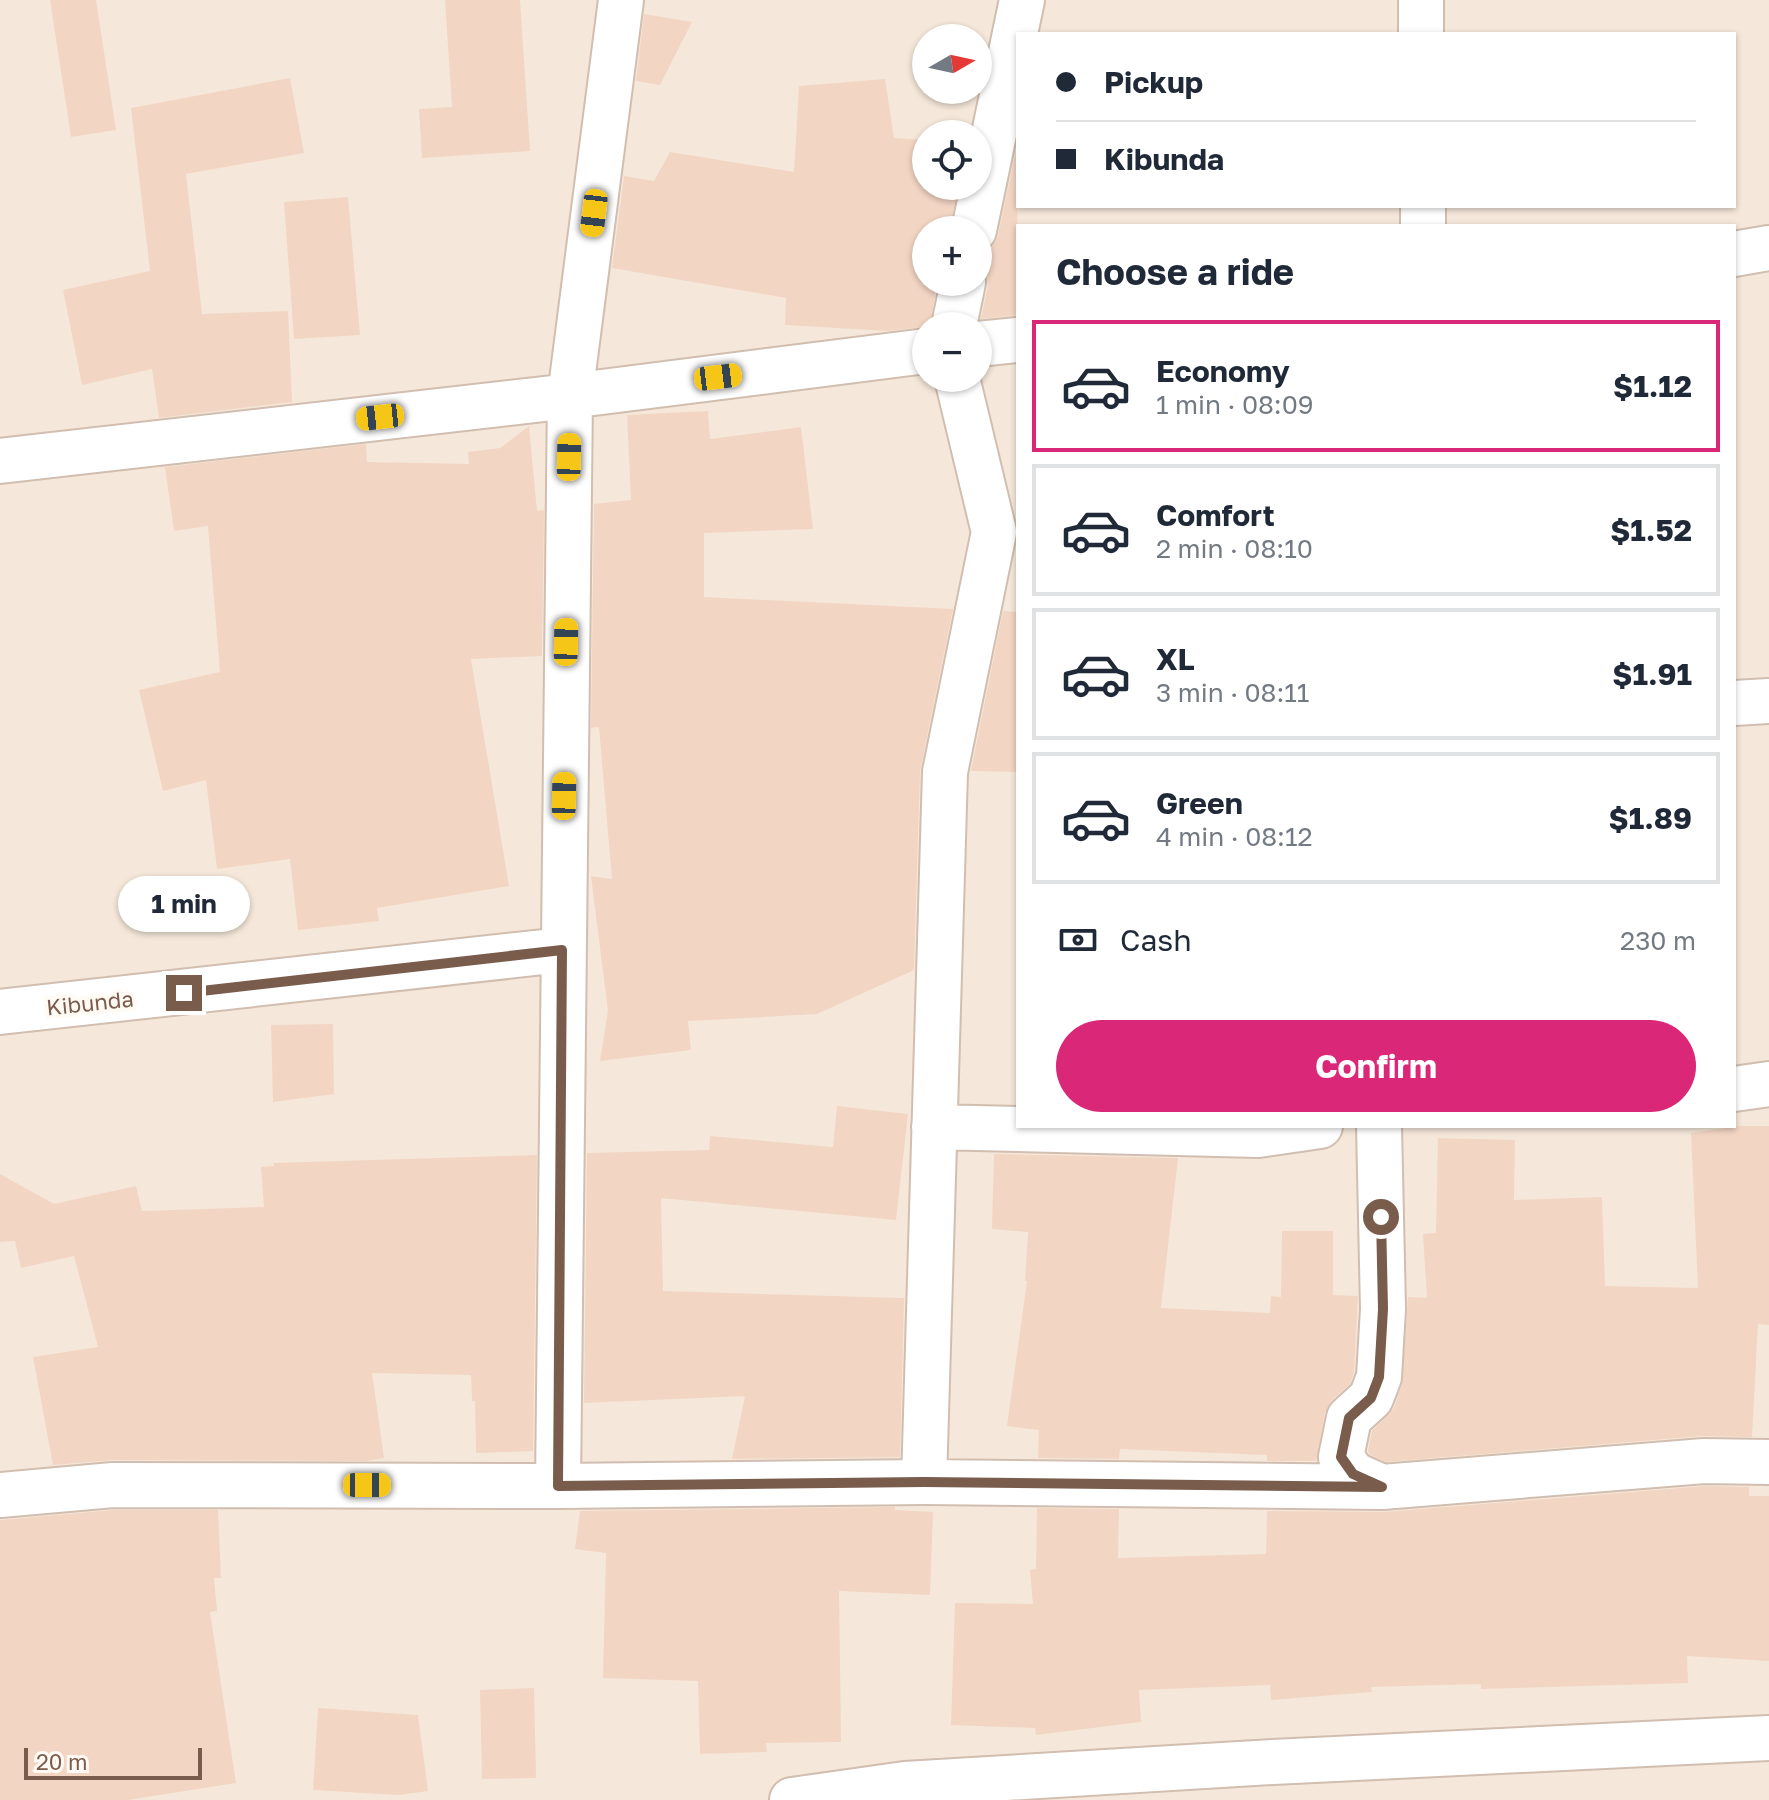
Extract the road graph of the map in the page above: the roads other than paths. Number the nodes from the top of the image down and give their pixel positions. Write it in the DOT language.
graph roads {
  1 [pos="621,0"];
  2 [pos="1022,0"];
  3 [pos="1421,0"];
  4 [pos="1421,32"];
  5 [pos="977,216"];
  6 [pos="1769,248"];
  7 [pos="1736,254"];
  8 [pos="1016,340"];
  9 [pos="992,343"];
  10 [pos="912,353"];
  11 [pos="960,392"];
  12 [pos="570,396"];
  13 [pos="0,461"];
  14 [pos="1769,701"];
  15 [pos="1736,703"];
  16 [pos="562,950"];
  17 [pos="0,1012"];
  18 [pos="1769,1084"];
  19 [pos="1736,1089"];
  20 [pos="934,1127"];
  21 [pos="1306,1128"];
  22 [pos="1379,1128"];
  23 [pos="1769,1462"];
  24 [pos="924,1482"];
  25 [pos="558,1486"];
  26 [pos="1382,1487"];
  27 [pos="0,1495"];
  28 [pos="1769,1738"];
  29 [pos="792,1800"];
  1 -- 12 [label="street"];
  2 -- 5 [label="street"];
  3 -- 4 [label="street"];
  6 -- 7 [label="street"];
  8 -- 9 [label="street"];
  10 -- 12 [label="street"];
  11 -- 20 [label="street"];
  12 -- 13 [label="street"];
  12 -- 16 [label="street"];
  14 -- 15 [label="street"];
  16 -- 17 [label="street, Kibunda"];
  16 -- 25 [label="street"];
  18 -- 19 [label="street"];
  20 -- 21 [label="street"];
  20 -- 24 [label="street"];
  22 -- 26 [label="street"];
  23 -- 26 [label="street"];
  24 -- 25 [label="street"];
  24 -- 26 [label="street"];
  25 -- 27 [label="street"];
  28 -- 29 [label="street"];
}
